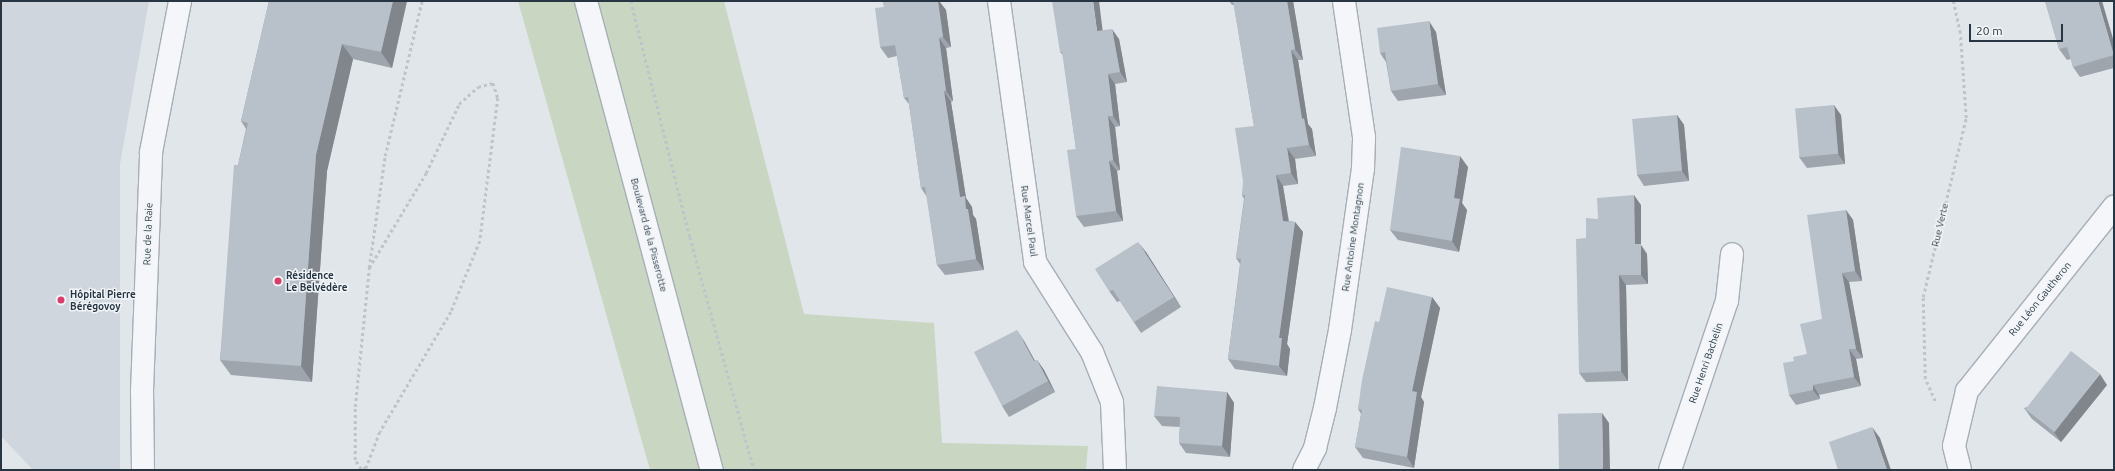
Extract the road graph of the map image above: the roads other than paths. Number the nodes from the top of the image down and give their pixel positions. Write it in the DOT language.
graph roads {
  1 [pos="180,1"];
  2 [pos="586,1"];
  3 [pos="999,1"];
  4 [pos="1344,1"];
  5 [pos="2114,207"];
  6 [pos="1732,254"];
  7 [pos="143,470"];
  8 [pos="712,470"];
  9 [pos="1115,470"];
  10 [pos="1304,470"];
  11 [pos="1670,470"];
  12 [pos="1960,470"];
  1 -- 7 [label="street, Rue de la Raie"];
  2 -- 8 [label="street, Boulevard de la Pisserotte"];
  3 -- 9 [label="street, Rue Marcel Paul"];
  4 -- 10 [label="street, Rue Antoine Montagnon"];
  5 -- 12 [label="street, Rue Léon Gautheron"];
  6 -- 11 [label="street, Rue Henri Bachelin"];
}
